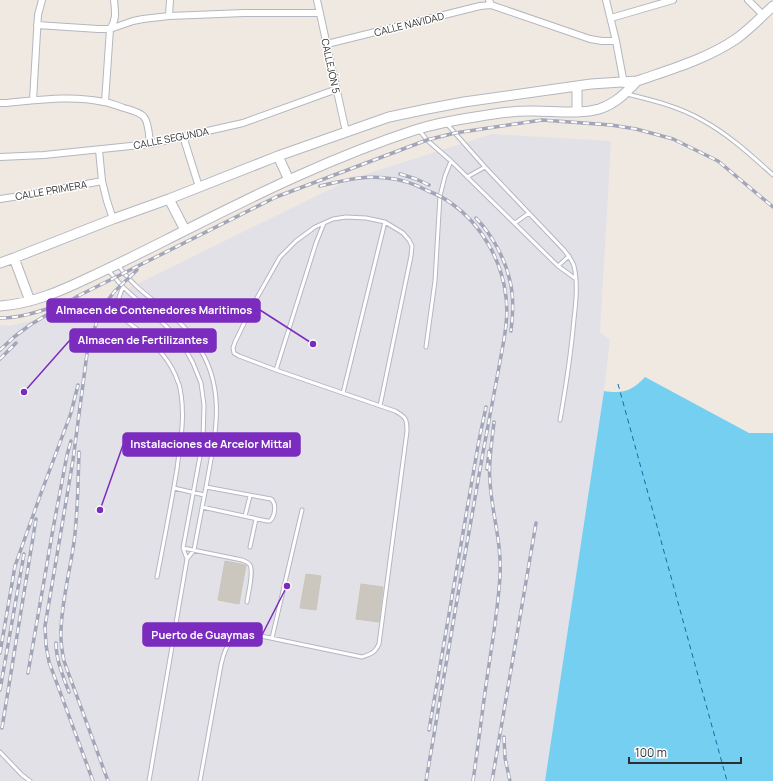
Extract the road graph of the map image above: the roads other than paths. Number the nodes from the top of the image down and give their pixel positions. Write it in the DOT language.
graph roads {
  1 [pos="42,0"];
  2 [pos="114,0"];
  3 [pos="170,0"];
  4 [pos="317,0"];
  5 [pos="606,0"];
  6 [pos="673,0"];
  7 [pos="748,0"];
  8 [pos="490,2"];
  9 [pos="773,6"];
  10 [pos="320,13"];
  11 [pos="763,15"];
  12 [pos="169,16"];
  13 [pos="611,18"];
  14 [pos="37,25"];
  15 [pos="110,29"];
  16 [pos="616,41"];
  17 [pos="327,44"];
  18 [pos="637,81"];
  19 [pos="624,82"];
  20 [pos="577,86"];
  21 [pos="336,89"];
  22 [pos="625,93"];
  23 [pos="33,100"];
  24 [pos="105,102"];
  25 [pos="0,103"];
  26 [pos="577,112"];
  27 [pos="445,122"];
  28 [pos="418,129"];
  29 [pos="346,132"];
  30 [pos="183,136"];
  31 [pos="150,144"];
  32 [pos="99,150"];
  33 [pos="278,156"];
  34 [pos="0,157"];
  35 [pos="451,161"];
  36 [pos="485,167"];
  37 [pos="773,175"];
  38 [pos="467,177"];
  39 [pos="289,180"];
  40 [pos="102,181"];
  41 [pos="199,187"];
  42 [pos="0,199"];
  43 [pos="169,199"];
  44 [pos="529,213"];
  45 [pos="113,218"];
  46 [pos="385,222"];
  47 [pos="324,223"];
  48 [pos="514,223"];
  49 [pos="185,230"];
  50 [pos="569,256"];
  51 [pos="14,258"];
  52 [pos="0,263"];
  53 [pos="118,264"];
  54 [pos="558,266"];
  55 [pos="107,269"];
  56 [pos="576,279"];
  57 [pos="123,287"];
  58 [pos="30,301"];
  59 [pos="0,306"];
  60 [pos="426,347"];
  61 [pos="276,370"];
  62 [pos="343,393"];
  63 [pos="380,406"];
  64 [pos="560,420"];
  65 [pos="206,487"];
  66 [pos="174,488"];
  67 [pos="193,493"];
  68 [pos="204,495"];
  69 [pos="250,496"];
  70 [pos="202,507"];
  71 [pos="302,510"];
  72 [pos="245,516"];
  73 [pos="256,519"];
  74 [pos="250,547"];
  75 [pos="183,548"];
  76 [pos="194,550"];
  77 [pos="187,560"];
  78 [pos="157,576"];
  79 [pos="247,602"];
  80 [pos="272,638"];
  81 [pos="0,752"];
  82 [pos="30,781"];
  83 [pos="149,781"];
  84 [pos="200,781"];
  1 -- 14 [label="street"];
  2 -- 15 [label="street"];
  3 -- 12 [label="street"];
  4 -- 10 [label="street, CALLEJÓN 5"];
  5 -- 13 [label="street"];
  6 -- 13 [label="street"];
  7 -- 11 [label="street"];
  8 -- 16 [label="street"];
  8 -- 17 [label="street, CALLE NAVIDAD"];
  9 -- 11 [label="main road"];
  10 -- 12 [label="street"];
  10 -- 17 [label="street, CALLEJÓN 5"];
  11 -- 18 [label="main road"];
  12 -- 15 [label="street"];
  13 -- 16 [label="street"];
  14 -- 15 [label="street"];
  14 -- 23 [label="street"];
  15 -- 24 [label="street"];
  16 -- 19 [label="street"];
  17 -- 21 [label="street, CALLEJÓN 5"];
  18 -- 19 [label="main road"];
  18 -- 22 [label="main road"];
  19 -- 20 [label="main road"];
  19 -- 22 [label="street"];
  20 -- 26 [label="main road"];
  20 -- 29 [label="main road"];
  21 -- 29 [label="street, CALLEJÓN 5"];
  21 -- 30 [label="street, CALLE SEGUNDA"];
  22 -- 26 [label="main road"];
  22 -- 37 [label="lane"];
  23 -- 24 [label="street"];
  23 -- 25 [label="street"];
  24 -- 31 [label="street"];
  26 -- 27 [label="main road"];
  27 -- 28 [label="main road"];
  27 -- 36 [label="lane"];
  28 -- 35 [label="lane"];
  28 -- 39 [label="main road"];
  29 -- 33 [label="main road"];
  30 -- 31 [label="street, CALLE SEGUNDA"];
  30 -- 41 [label="street"];
  31 -- 32 [label="street, CALLE SEGUNDA"];
  32 -- 34 [label="street, CALLE SEGUNDA"];
  32 -- 40 [label="street"];
  33 -- 39 [label="main road"];
  33 -- 41 [label="main road"];
  35 -- 38 [label="lane"];
  35 -- 60 [label="lane"];
  36 -- 38 [label="lane"];
  36 -- 44 [label="lane"];
  38 -- 48 [label="lane"];
  39 -- 49 [label="main road"];
  40 -- 42 [label="street, CALLE PRIMERA"];
  40 -- 45 [label="street"];
  41 -- 43 [label="main road"];
  43 -- 45 [label="main road"];
  43 -- 49 [label="main road"];
  44 -- 48 [label="lane"];
  44 -- 50 [label="lane"];
  45 -- 51 [label="main road"];
  46 -- 47 [label="lane"];
  46 -- 62 [label="lane"];
  46 -- 63 [label="lane"];
  47 -- 61 [label="lane"];
  47 -- 61 [label="lane"];
  48 -- 54 [label="lane"];
  49 -- 53 [label="main road"];
  50 -- 54 [label="lane"];
  50 -- 56 [label="lane"];
  51 -- 52 [label="main road"];
  51 -- 58 [label="main road"];
  53 -- 55 [label="main road"];
  53 -- 65 [label="lane"];
  54 -- 56 [label="lane"];
  55 -- 57 [label="lane"];
  55 -- 58 [label="main road"];
  56 -- 64 [label="lane"];
  57 -- 66 [label="lane"];
  57 -- 67 [label="lane"];
  58 -- 59 [label="main road"];
  61 -- 62 [label="lane"];
  62 -- 63 [label="lane"];
  63 -- 80 [label="lane"];
  65 -- 68 [label="lane"];
  65 -- 69 [label="lane"];
  66 -- 67 [label="lane"];
  66 -- 78 [label="lane"];
  67 -- 68 [label="lane"];
  67 -- 75 [label="lane"];
  68 -- 70 [label="lane"];
  69 -- 72 [label="lane"];
  69 -- 73 [label="lane"];
  70 -- 72 [label="lane"];
  70 -- 76 [label="lane"];
  71 -- 80 [label="lane"];
  72 -- 73 [label="lane"];
  73 -- 74 [label="lane"];
  75 -- 76 [label="lane"];
  75 -- 77 [label="lane"];
  76 -- 77 [label="lane"];
  76 -- 79 [label="lane"];
  77 -- 83 [label="lane"];
  80 -- 84 [label="lane"];
  81 -- 82 [label="lane"];
}
